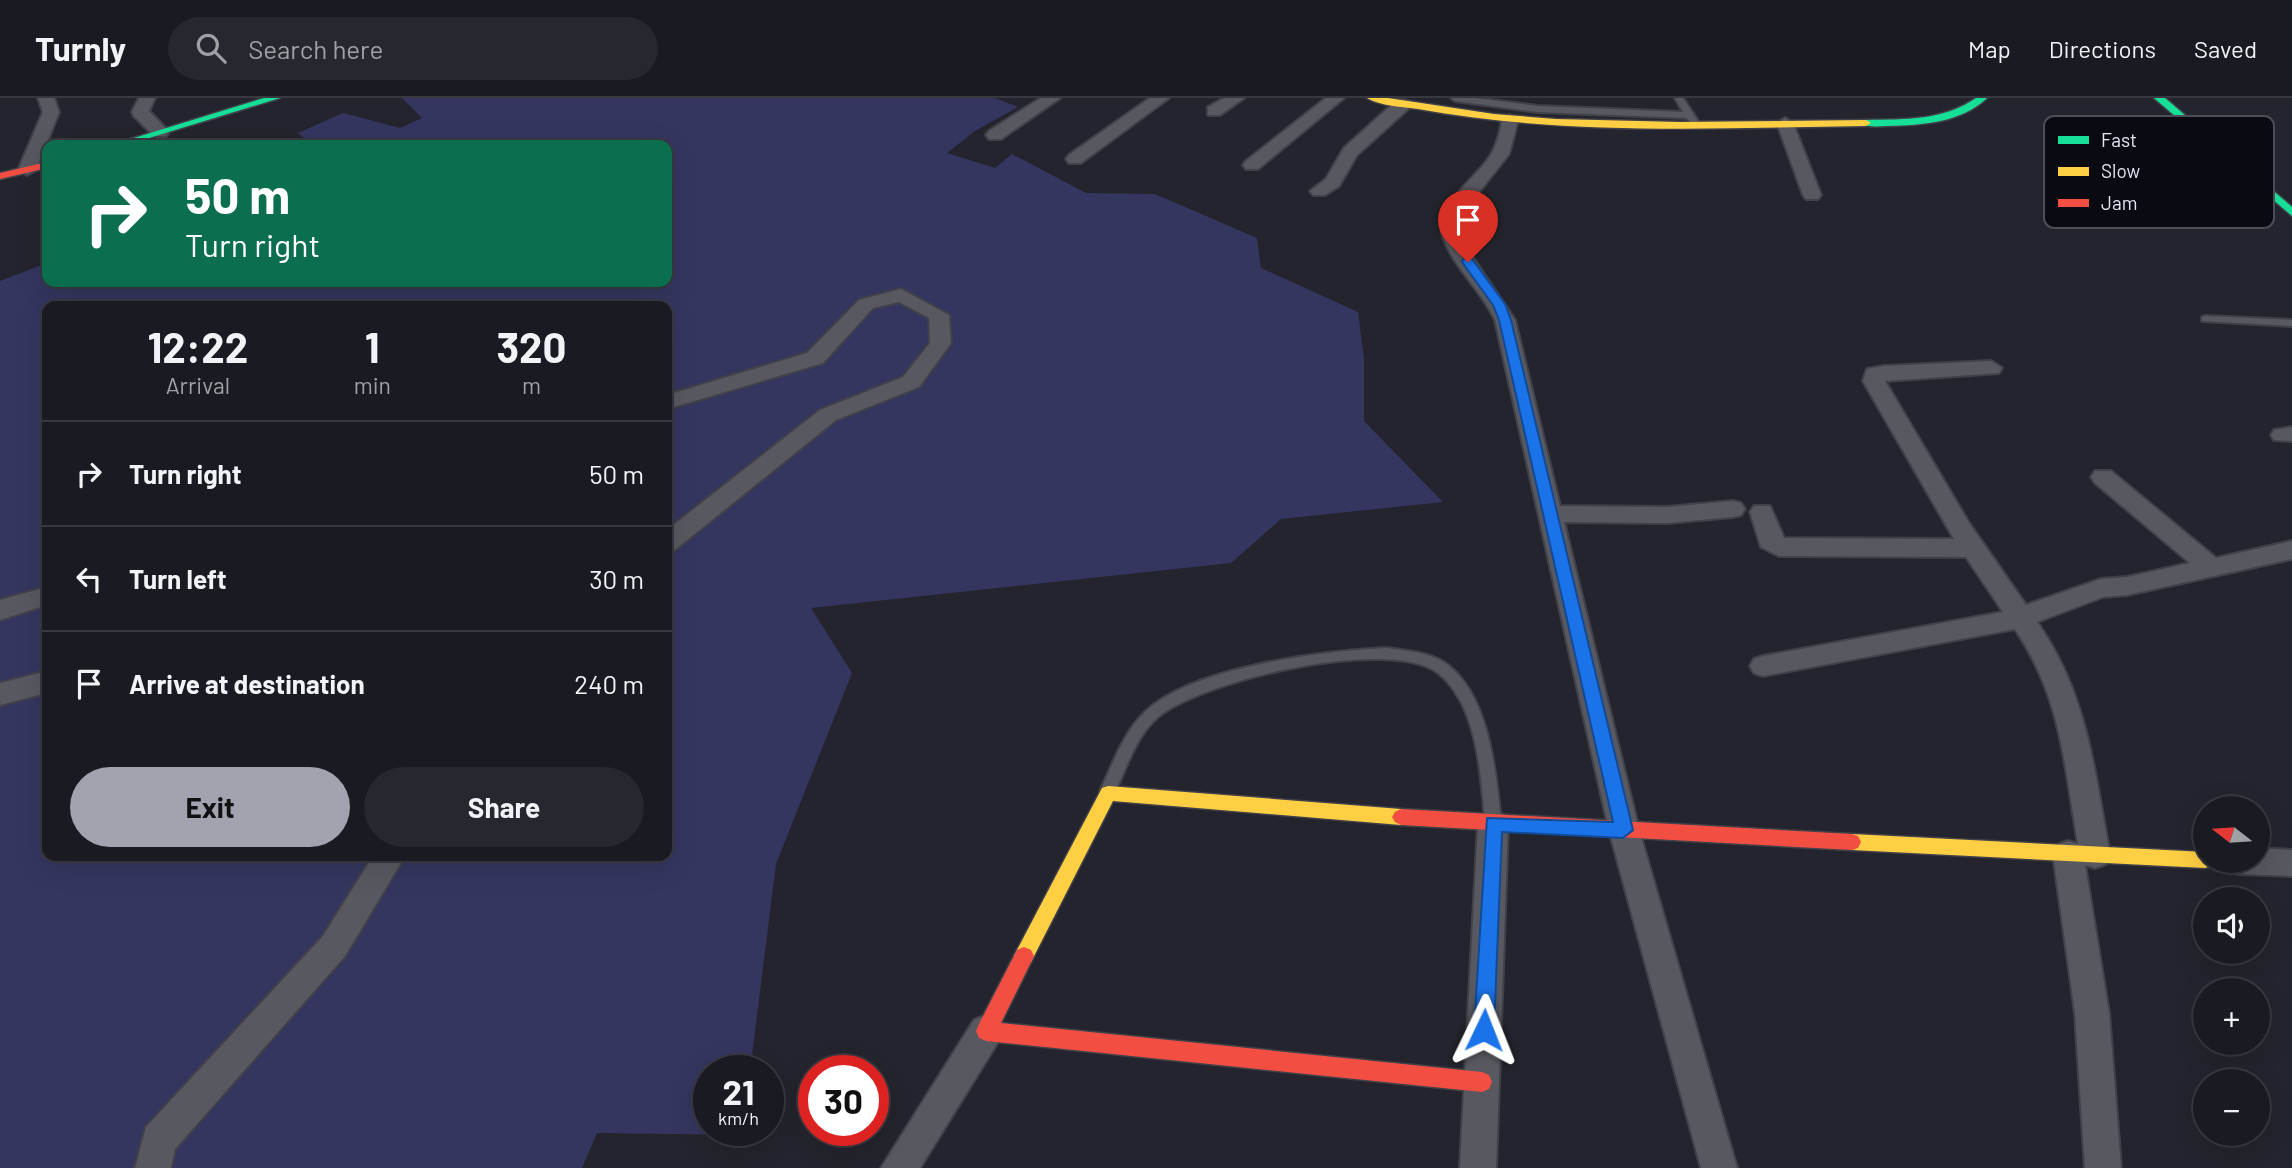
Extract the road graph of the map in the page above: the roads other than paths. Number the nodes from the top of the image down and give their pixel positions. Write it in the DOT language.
graph roads {
  1 [pos="46,98"];
  2 [pos="147,98"];
  3 [pos="275,98"];
  4 [pos="1052,98"];
  5 [pos="1161,98"];
  6 [pos="1236,98"];
  7 [pos="1336,98"];
  8 [pos="1372,98"];
  9 [pos="1455,98"];
  10 [pos="1679,98"];
  11 [pos="1982,98"];
  12 [pos="2159,98"];
  13 [pos="1402,105"];
  14 [pos="1214,111"];
  15 [pos="2180,116"];
  16 [pos="1692,119"];
  17 [pos="1510,120"];
  18 [pos="1785,123"];
  19 [pos="995,135"];
  20 [pos="158,137"];
  21 [pos="1075,159"];
  22 [pos="42,166"];
  23 [pos="1252,166"];
  24 [pos="27,170"];
  25 [pos="0,176"];
  26 [pos="1319,191"];
  27 [pos="1812,195"];
  28 [pos="2274,198"];
  29 [pos="2292,213"];
  30 [pos="2206,319"];
  31 [pos="2292,323"];
  32 [pos="1992,368"];
  33 [pos="672,401"];
  34 [pos="2103,477"];
  35 [pos="1734,509"];
  36 [pos="1762,512"];
  37 [pos="1550,514"];
  38 [pos="672,539"];
  39 [pos="1973,548"];
  40 [pos="2292,550"];
  41 [pos="2212,568"];
  42 [pos="42,597"];
  43 [pos="0,610"];
  44 [pos="2022,617"];
  45 [pos="1763,666"];
  46 [pos="42,683"];
  47 [pos="0,694"];
  48 [pos="1108,793"];
  49 [pos="1493,824"];
  50 [pos="1623,830"];
  51 [pos="2082,854"];
  52 [pos="2193,859"];
  53 [pos="387,861"];
  54 [pos="2270,862"];
  55 [pos="2292,863"];
  56 [pos="986,1031"];
  57 [pos="1482,1082"];
  58 [pos="153,1168"];
  59 [pos="899,1168"];
  60 [pos="1478,1168"];
  61 [pos="1719,1168"];
  62 [pos="2103,1168"];
  1 -- 24 [label="street"];
  2 -- 20 [label="street"];
  3 -- 20 [label="street"];
  4 -- 19 [label="street"];
  5 -- 21 [label="street"];
  6 -- 14 [label="street"];
  7 -- 23 [label="street"];
  8 -- 13 [label="street"];
  9 -- 16 [label="lane"];
  10 -- 16 [label="lane"];
  11 -- 18 [label="street"];
  12 -- 15 [label="street"];
  13 -- 17 [label="street"];
  13 -- 26 [label="street"];
  16 -- 17 [label="street"];
  16 -- 18 [label="street"];
  17 -- 37 [label="street"];
  18 -- 27 [label="street"];
  22 -- 24 [label="street"];
  24 -- 25 [label="street"];
  28 -- 29 [label="street"];
  30 -- 31 [label="lane"];
  32 -- 39 [label="street"];
  33 -- 38 [label="street"];
  34 -- 41 [label="street"];
  35 -- 37 [label="street"];
  36 -- 39 [label="street"];
  37 -- 50 [label="street"];
  39 -- 44 [label="street"];
  40 -- 41 [label="street"];
  41 -- 44 [label="street"];
  42 -- 43 [label="street"];
  44 -- 45 [label="street"];
  44 -- 51 [label="street"];
  46 -- 47 [label="street"];
  48 -- 49 [label="street"];
  48 -- 49 [label="lane"];
  48 -- 56 [label="street"];
  49 -- 50 [label="street"];
  49 -- 57 [label="street"];
  50 -- 51 [label="street"];
  50 -- 61 [label="street"];
  51 -- 52 [label="street"];
  51 -- 62 [label="street"];
  53 -- 58 [label="street"];
  54 -- 55 [label="street"];
  56 -- 57 [label="street"];
  56 -- 59 [label="street"];
  57 -- 60 [label="street"];
}
